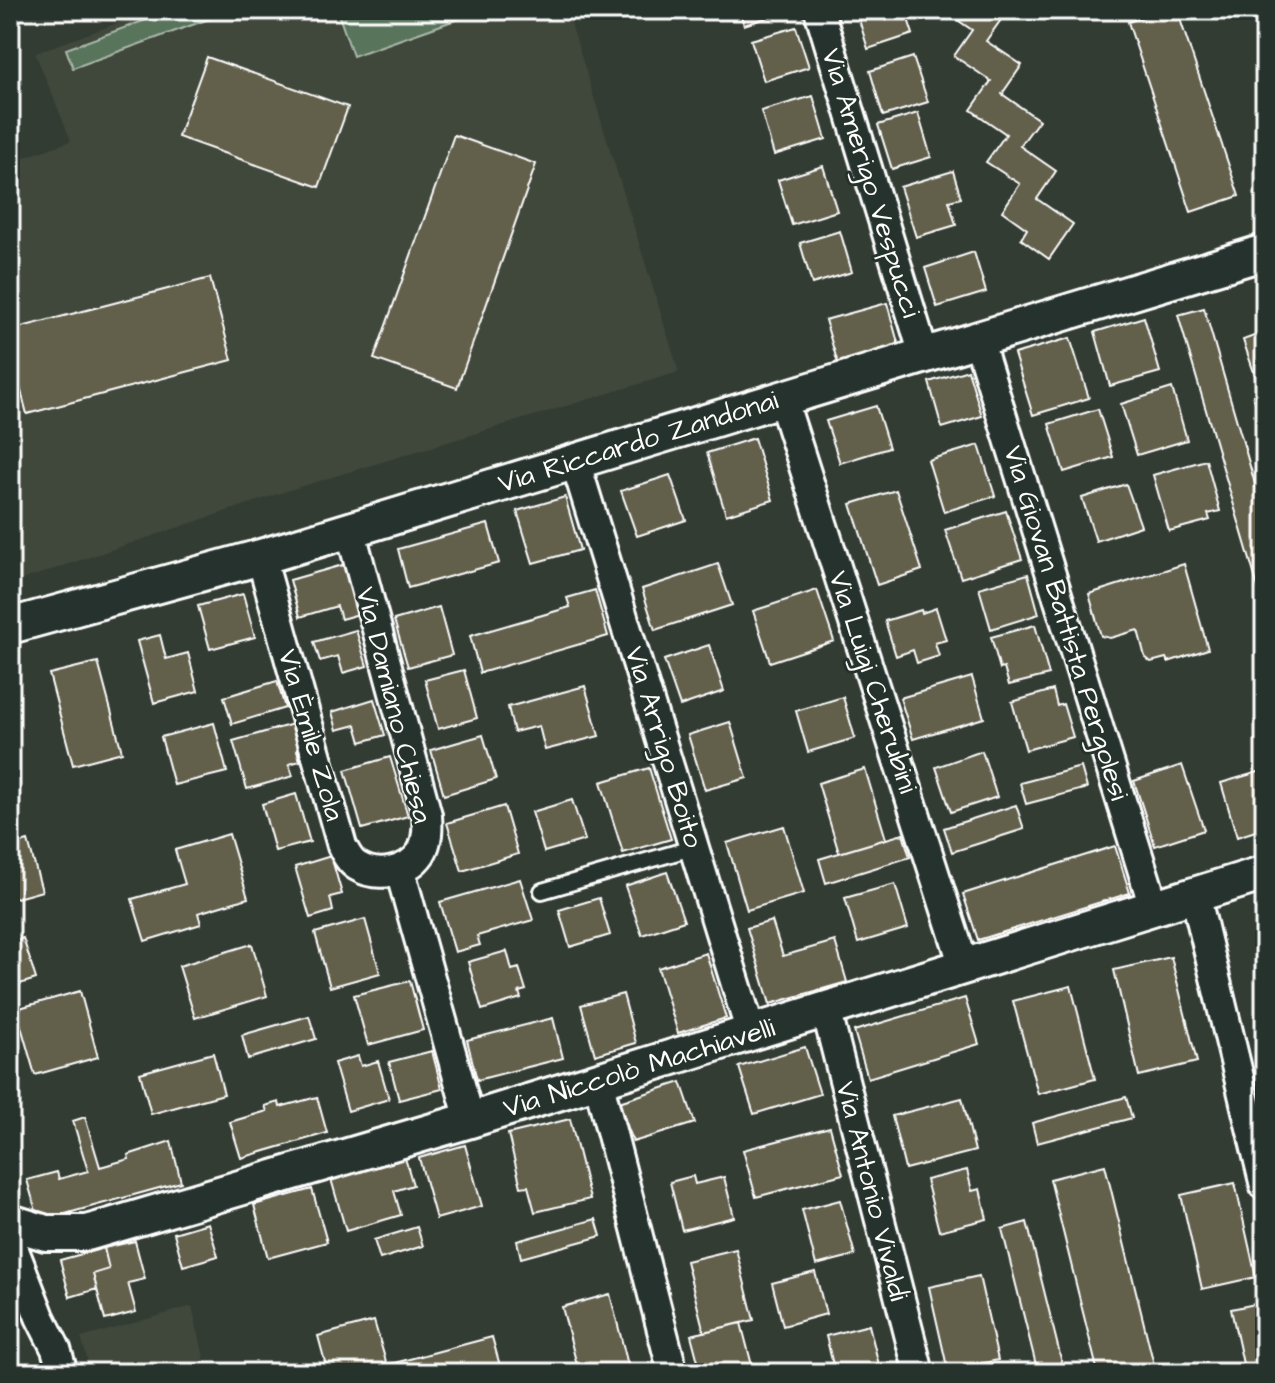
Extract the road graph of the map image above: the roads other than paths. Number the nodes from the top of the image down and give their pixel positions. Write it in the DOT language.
graph roads {
  1 [pos="819,10"];
  2 [pos="1265,252"];
  3 [pos="978,339"];
  4 [pos="924,355"];
  5 [pos="782,398"];
  6 [pos="575,461"];
  7 [pos="350,529"];
  8 [pos="261,557"];
  9 [pos="10,626"];
  10 [pos="695,847"];
  11 [pos="400,871"];
  12 [pos="1265,873"];
  13 [pos="542,891"];
  14 [pos="1195,894"];
  15 [pos="1154,907"];
  16 [pos="964,966"];
  17 [pos="826,1009"];
  18 [pos="751,1033"];
  19 [pos="598,1080"];
  20 [pos="470,1120"];
  21 [pos="1265,1186"];
  22 [pos="11,1235"];
  23 [pos="10,1298"];
  24 [pos="40,1317"];
  25 [pos="63,1373"];
  26 [pos="673,1373"];
  27 [pos="919,1373"];
  1 -- 4 [label="street, Via Amerigo Vespucci"];
  2 -- 3 [label="street, Via Riccardo Zandonai"];
  3 -- 4 [label="street, Via Riccardo Zandonai"];
  3 -- 15 [label="street, Via Giovan Battista Pergolesi"];
  4 -- 5 [label="street, Via Riccardo Zandonai"];
  5 -- 6 [label="street, Via Riccardo Zandonai"];
  5 -- 16 [label="street, Via Luigi Cherubini"];
  6 -- 7 [label="street, Via Riccardo Zandonai"];
  6 -- 10 [label="street, Via Arrigo Boito"];
  7 -- 8 [label="street, Via Riccardo Zandonai"];
  7 -- 11 [label="street, Via Damiano Chiesa"];
  8 -- 9 [label="street, Via Riccardo Zandonai"];
  8 -- 11 [label="street, Via Èmile Zola"];
  10 -- 13 [label="lane"];
  10 -- 18 [label="street, Via Arrigo Boito"];
  11 -- 20 [label="street"];
  12 -- 14 [label="street, Via Niccolò Machiavelli"];
  14 -- 15 [label="street, Via Niccolò Machiavelli"];
  14 -- 21 [label="street"];
  15 -- 16 [label="street, Via Niccolò Machiavelli"];
  16 -- 17 [label="street, Via Niccolò Machiavelli"];
  17 -- 18 [label="street, Via Niccolò Machiavelli"];
  17 -- 27 [label="street, Via Antonio Vivaldi"];
  18 -- 19 [label="street, Via Niccolò Machiavelli"];
  19 -- 20 [label="street, Via Niccolò Machiavelli"];
  19 -- 26 [label="street"];
  20 -- 22 [label="street, Via Niccolò Machiavelli"];
  22 -- 24 [label="street"];
  23 -- 24 [label="street"];
  24 -- 25 [label="street"];
}
